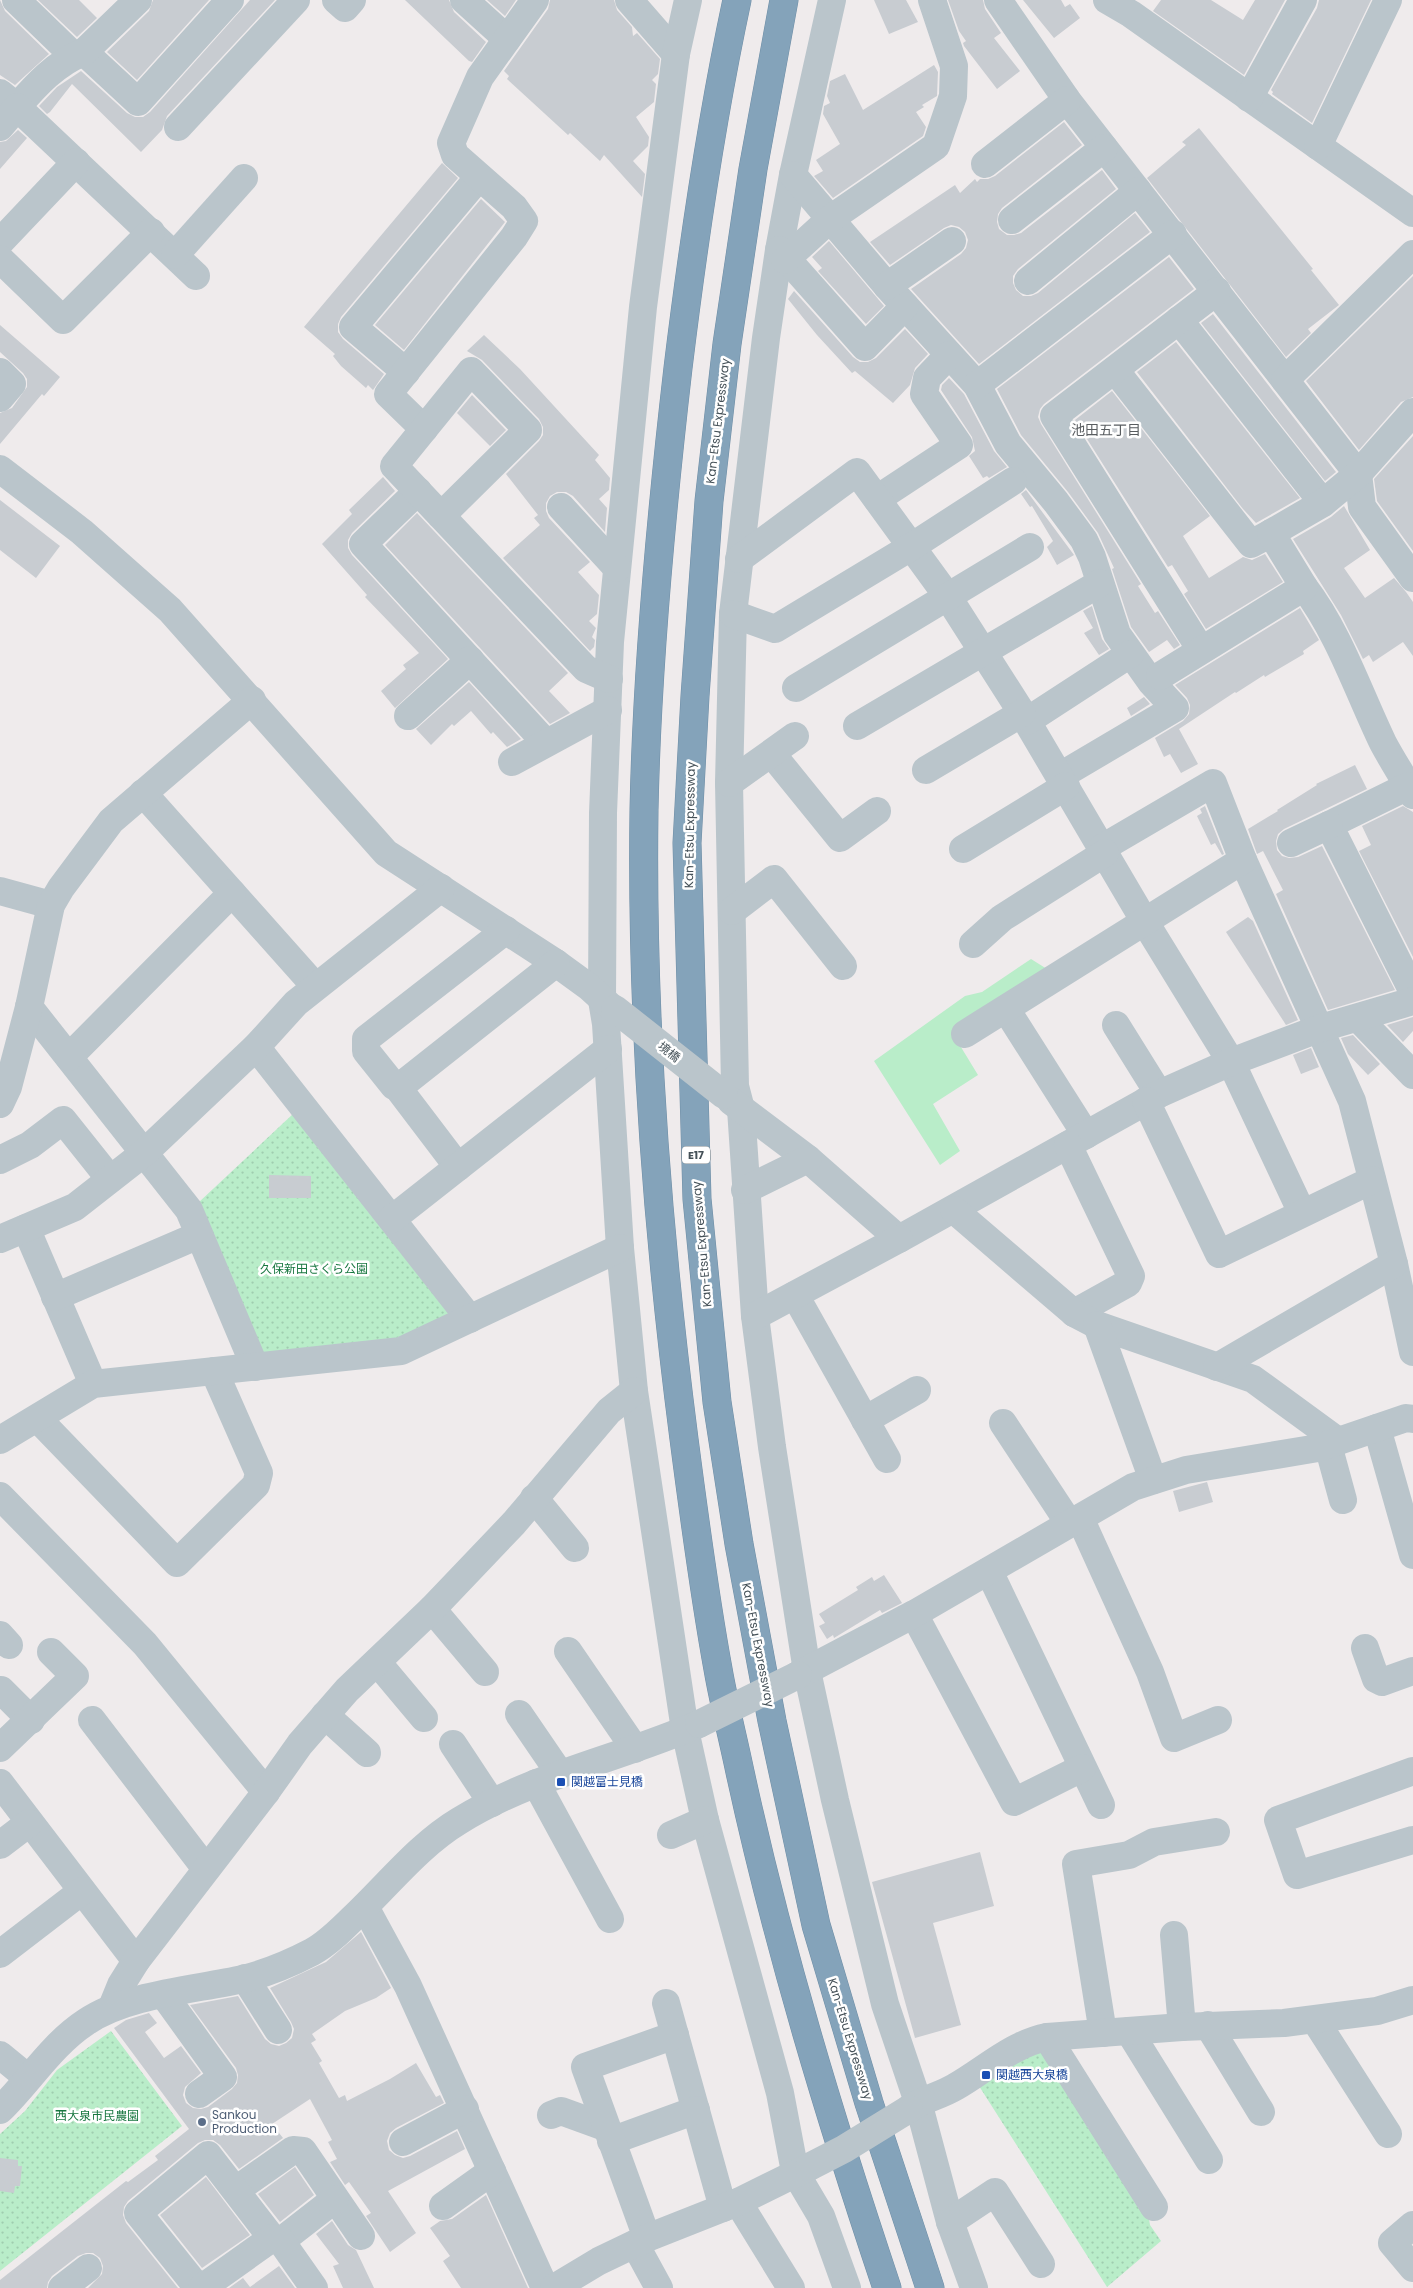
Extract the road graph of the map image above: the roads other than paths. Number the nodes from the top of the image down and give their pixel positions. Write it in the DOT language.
graph roads {
  1 [pos="16,0"];
  2 [pos="138,0"];
  3 [pos="230,0"];
  4 [pos="296,0"];
  5 [pos="336,0"];
  6 [pos="352,0"];
  7 [pos="464,0"];
  8 [pos="535,0"];
  9 [pos="629,0"];
  10 [pos="688,0"];
  11 [pos="737,0"];
  12 [pos="784,0"];
  13 [pos="832,0"];
  14 [pos="932,0"];
  15 [pos="998,0"];
  16 [pos="1107,0"];
  17 [pos="1303,0"];
  18 [pos="1388,0"];
  19 [pos="1137,7"];
  20 [pos="507,39"];
  21 [pos="79,54"];
  22 [pos="676,54"];
  23 [pos="1249,98"];
  24 [pos="1067,100"];
  25 [pos="6,109"];
  26 [pos="178,127"];
  27 [pos="1318,146"];
  28 [pos="1104,148"];
  29 [pos="76,162"];
  30 [pos="985,164"];
  31 [pos="793,175"];
  32 [pos="479,177"];
  33 [pos="244,178"];
  34 [pos="1138,191"];
  35 [pos="1413,213"];
  36 [pos="830,219"];
  37 [pos="1012,220"];
  38 [pos="150,232"];
  39 [pos="1173,234"];
  40 [pos="952,241"];
  41 [pos="0,242"];
  42 [pos="1413,254"];
  43 [pos="175,255"];
  44 [pos="782,255"];
  45 [pos="0,259"];
  46 [pos="196,276"];
  47 [pos="1028,281"];
  48 [pos="887,286"];
  49 [pos="1217,292"];
  50 [pos="905,306"];
  51 [pos="1179,320"];
  52 [pos="949,355"];
  53 [pos="1116,370"];
  54 [pos="0,372"];
  55 [pos="406,372"];
  56 [pos="1285,380"];
  57 [pos="977,385"];
  58 [pos="0,398"];
  59 [pos="1413,412"];
  60 [pos="424,429"];
  61 [pos="0,469"];
  62 [pos="1358,474"];
  63 [pos="1013,481"];
  64 [pos="418,491"];
  65 [pos="877,500"];
  66 [pos="1323,503"];
  67 [pos="561,507"];
  68 [pos="442,516"];
  69 [pos="1271,533"];
  70 [pos="911,547"];
  71 [pos="1030,547"];
  72 [pos="739,560"];
  73 [pos="617,568"];
  74 [pos="1412,575"];
  75 [pos="1100,583"];
  76 [pos="1304,587"];
  77 [pos="948,597"];
  78 [pos="733,614"];
  79 [pos="1201,650"];
  80 [pos="984,652"];
  81 [pos="1130,654"];
  82 [pos="470,660"];
  83 [pos="1160,676"];
  84 [pos="609,679"];
  85 [pos="796,688"];
  86 [pos="252,700"];
  87 [pos="608,710"];
  88 [pos="408,716"];
  89 [pos="1025,717"];
  90 [pos="857,726"];
  91 [pos="795,736"];
  92 [pos="546,743"];
  93 [pos="772,754"];
  94 [pos="512,762"];
  95 [pos="926,770"];
  96 [pos="1063,781"];
  97 [pos="729,784"];
  98 [pos="1410,790"];
  99 [pos="143,793"];
  100 [pos="877,811"];
  101 [pos="1329,825"];
  102 [pos="1292,843"];
  103 [pos="964,849"];
  104 [pos="1104,850"];
  105 [pos="1244,860"];
  106 [pos="441,888"];
  107 [pos="0,892"];
  108 [pos="232,893"];
  109 [pos="52,905"];
  110 [pos="732,911"];
  111 [pos="1146,922"];
  112 [pos="506,930"];
  113 [pos="973,944"];
  114 [pos="556,963"];
  115 [pos="842,966"];
  116 [pos="315,986"];
  117 [pos="1413,992"];
  118 [pos="1413,1001"];
  119 [pos="608,1005"];
  120 [pos="29,1007"];
  121 [pos="1006,1009"];
  122 [pos="1358,1018"];
  123 [pos="1116,1025"];
  124 [pos="1321,1028"];
  125 [pos="965,1034"];
  126 [pos="256,1047"];
  127 [pos="608,1049"];
  128 [pos="69,1057"];
  129 [pos="1231,1062"];
  130 [pos="1413,1075"];
  131 [pos="398,1088"];
  132 [pos="1153,1098"];
  133 [pos="732,1102"];
  134 [pos="0,1104"];
  135 [pos="1077,1140"];
  136 [pos="144,1153"];
  137 [pos="808,1159"];
  138 [pos="0,1160"];
  139 [pos="458,1167"];
  140 [pos="110,1179"];
  141 [pos="1372,1180"];
  142 [pos="745,1190"];
  143 [pos="954,1210"];
  144 [pos="1302,1213"];
  145 [pos="392,1219"];
  146 [pos="26,1228"];
  147 [pos="199,1235"];
  148 [pos="0,1239"];
  149 [pos="899,1239"];
  150 [pos="620,1248"];
  151 [pos="1394,1264"];
  152 [pos="795,1295"];
  153 [pos="55,1297"];
  154 [pos="755,1316"];
  155 [pos="470,1319"];
  156 [pos="1086,1319"];
  157 [pos="1413,1352"];
  158 [pos="255,1367"];
  159 [pos="1217,1367"];
  160 [pos="214,1371"];
  161 [pos="93,1384"];
  162 [pos="917,1390"];
  163 [pos="634,1391"];
  164 [pos="38,1418"];
  165 [pos="1413,1419"];
  166 [pos="865,1420"];
  167 [pos="1003,1423"];
  168 [pos="1376,1428"];
  169 [pos="0,1440"];
  170 [pos="1333,1443"];
  171 [pos="887,1459"];
  172 [pos="1153,1480"];
  173 [pos="0,1496"];
  174 [pos="534,1498"];
  175 [pos="1343,1500"];
  176 [pos="1074,1520"];
  177 [pos="575,1548"];
  178 [pos="1413,1555"];
  179 [pos="989,1571"];
  180 [pos="432,1609"];
  181 [pos="914,1614"];
  182 [pos="1365,1648"];
  183 [pos="568,1651"];
  184 [pos="51,1652"];
  185 [pos="377,1662"];
  186 [pos="1413,1671"];
  187 [pos="485,1672"];
  188 [pos="802,1673"];
  189 [pos="1,1690"];
  190 [pos="519,1714"];
  191 [pos="325,1715"];
  192 [pos="424,1718"];
  193 [pos="31,1720"];
  194 [pos="92,1720"];
  195 [pos="1218,1720"];
  196 [pos="692,1727"];
  197 [pos="453,1744"];
  198 [pos="0,1748"];
  199 [pos="635,1749"];
  200 [pos="367,1753"];
  201 [pos="1082,1768"];
  202 [pos="1413,1771"];
  203 [pos="548,1778"];
  204 [pos="0,1783"];
  205 [pos="266,1792"];
  206 [pos="492,1803"];
  207 [pos="1101,1805"];
  208 [pos="705,1820"];
  209 [pos="29,1822"];
  210 [pos="670,1835"];
  211 [pos="1413,1840"];
  212 [pos="1204,1841"];
  213 [pos="0,1845"];
  214 [pos="206,1869"];
  215 [pos="82,1891"];
  216 [pos="365,1907"];
  217 [pos="610,1919"];
  218 [pos="1174,1935"];
  219 [pos="0,1954"];
  220 [pos="136,1960"];
  221 [pos="246,1978"];
  222 [pos="164,1995"];
  223 [pos="1413,2000"];
  224 [pos="666,2003"];
  225 [pos="112,2008"];
  226 [pos="1315,2020"];
  227 [pos="1195,2026"];
  228 [pos="278,2030"];
  229 [pos="1116,2032"];
  230 [pos="675,2035"];
  231 [pos="1047,2037"];
  232 [pos="0,2055"];
  233 [pos="28,2078"];
  234 [pos="199,2094"];
  235 [pos="914,2105"];
  236 [pos="464,2109"];
  237 [pos="0,2110"];
  238 [pos="696,2110"];
  239 [pos="1262,2112"];
  240 [pos="551,2115"];
  241 [pos="608,2134"];
  242 [pos="1388,2134"];
  243 [pos="403,2142"];
  244 [pos="1209,2160"];
  245 [pos="802,2170"];
  246 [pos="492,2171"];
  247 [pos="236,2190"];
  248 [pos="335,2199"];
  249 [pos="730,2205"];
  250 [pos="443,2206"];
  251 [pos="1154,2207"];
  252 [pos="950,2222"];
  253 [pos="1413,2225"];
  254 [pos="361,2236"];
  255 [pos="276,2239"];
  256 [pos="641,2241"];
  257 [pos="1041,2264"];
  258 [pos="88,2268"];
  259 [pos="1413,2268"];
  260 [pos="62,2288"];
  261 [pos="200,2288"];
  262 [pos="314,2288"];
  263 [pos="545,2288"];
  264 [pos="554,2288"];
  265 [pos="659,2288"];
  266 [pos="791,2288"];
  267 [pos="847,2288"];
  268 [pos="887,2288"];
  269 [pos="930,2288"];
  270 [pos="974,2288"];
  1 -- 21 [label="street"];
  2 -- 21 [label="street"];
  3 -- 21 [label="street"];
  4 -- 26 [label="street"];
  5 -- 6 [label="street"];
  7 -- 20 [label="street"];
  8 -- 20 [label="street"];
  9 -- 22 [label="street"];
  10 -- 22 [label="street"];
  11 -- 268 [label="highway"];
  12 -- 269 [label="highway, Kan-Etsu Expressway / E17"];
  13 -- 31 [label="street"];
  14 -- 36 [label="street"];
  15 -- 24 [label="street"];
  16 -- 19 [label="street"];
  17 -- 23 [label="street"];
  18 -- 27 [label="street"];
  19 -- 23 [label="street"];
  20 -- 32 [label="street"];
  21 -- 25 [label="street"];
  22 -- 73 [label="street"];
  23 -- 27 [label="street"];
  24 -- 28 [label="street"];
  24 -- 30 [label="street"];
  25 -- 29 [label="street"];
  27 -- 35 [label="street"];
  28 -- 34 [label="street"];
  28 -- 37 [label="street"];
  29 -- 38 [label="street"];
  29 -- 41 [label="street"];
  31 -- 36 [label="street"];
  31 -- 44 [label="street"];
  32 -- 55 [label="street"];
  32 -- 55 [label="street"];
  33 -- 43 [label="street"];
  34 -- 39 [label="street"];
  34 -- 47 [label="street"];
  36 -- 44 [label="street"];
  36 -- 48 [label="street"];
  38 -- 43 [label="street"];
  38 -- 45 [label="street"];
  39 -- 49 [label="street"];
  39 -- 57 [label="street"];
  40 -- 48 [label="street"];
  42 -- 56 [label="street"];
  43 -- 46 [label="street"];
  44 -- 50 [label="street"];
  44 -- 72 [label="street"];
  48 -- 50 [label="street"];
  49 -- 51 [label="street"];
  49 -- 56 [label="street"];
  50 -- 52 [label="street"];
  51 -- 53 [label="street"];
  51 -- 66 [label="street"];
  52 -- 57 [label="street"];
  52 -- 65 [label="street"];
  53 -- 69 [label="street"];
  53 -- 79 [label="street"];
  54 -- 58 [label="street"];
  55 -- 60 [label="street"];
  56 -- 62 [label="street"];
  57 -- 75 [label="street"];
  59 -- 62 [label="street"];
  60 -- 64 [label="street"];
  60 -- 68 [label="street"];
  61 -- 86 [label="street, 境橋"];
  62 -- 66 [label="street"];
  62 -- 74 [label="street"];
  63 -- 70 [label="street"];
  64 -- 68 [label="street"];
  64 -- 82 [label="street"];
  65 -- 70 [label="street"];
  65 -- 72 [label="street"];
  66 -- 69 [label="street"];
  67 -- 73 [label="street"];
  68 -- 84 [label="street"];
  69 -- 76 [label="street"];
  70 -- 77 [label="street"];
  70 -- 78 [label="street"];
  71 -- 77 [label="street"];
  72 -- 78 [label="street"];
  73 -- 84 [label="street"];
  75 -- 80 [label="street"];
  75 -- 81 [label="street"];
  76 -- 79 [label="street"];
  76 -- 98 [label="street"];
  77 -- 80 [label="street"];
  77 -- 85 [label="street"];
  78 -- 97 [label="street"];
  79 -- 83 [label="street"];
  80 -- 89 [label="street"];
  80 -- 90 [label="street"];
  81 -- 89 [label="street"];
  81 -- 96 [label="street"];
  82 -- 88 [label="street"];
  82 -- 92 [label="street"];
  84 -- 87 [label="street"];
  86 -- 99 [label="street"];
  86 -- 106 [label="street, 境橋"];
  87 -- 92 [label="street"];
  87 -- 119 [label="street"];
  89 -- 95 [label="street"];
  89 -- 96 [label="street"];
  91 -- 93 [label="street"];
  92 -- 94 [label="street"];
  93 -- 97 [label="street"];
  93 -- 100 [label="street"];
  96 -- 103 [label="street"];
  96 -- 104 [label="street"];
  97 -- 110 [label="street"];
  98 -- 101 [label="street"];
  99 -- 108 [label="street"];
  99 -- 109 [label="street"];
  101 -- 102 [label="street"];
  101 -- 117 [label="street"];
  104 -- 105 [label="street"];
  104 -- 111 [label="street"];
  104 -- 113 [label="street"];
  105 -- 111 [label="street"];
  105 -- 124 [label="street"];
  106 -- 112 [label="street, 境橋"];
  106 -- 116 [label="street"];
  107 -- 109 [label="street"];
  108 -- 116 [label="street"];
  108 -- 128 [label="street"];
  109 -- 120 [label="street"];
  110 -- 115 [label="street"];
  110 -- 133 [label="street"];
  111 -- 121 [label="street"];
  111 -- 129 [label="street"];
  112 -- 114 [label="street, 境橋"];
  112 -- 131 [label="street"];
  114 -- 119 [label="street, 境橋"];
  114 -- 131 [label="street"];
  116 -- 126 [label="street"];
  118 -- 122 [label="street"];
  119 -- 127 [label="street"];
  119 -- 133 [label="street, 境橋, bridge"];
  120 -- 128 [label="street"];
  120 -- 134 [label="street"];
  121 -- 125 [label="street"];
  121 -- 135 [label="street"];
  122 -- 124 [label="street"];
  122 -- 130 [label="street"];
  123 -- 132 [label="street"];
  124 -- 129 [label="street"];
  124 -- 141 [label="street"];
  126 -- 136 [label="street"];
  126 -- 145 [label="street"];
  127 -- 139 [label="street"];
  127 -- 150 [label="street"];
  128 -- 136 [label="street"];
  129 -- 132 [label="street"];
  129 -- 144 [label="street"];
  131 -- 139 [label="street"];
  132 -- 135 [label="street"];
  132 -- 144 [label="street"];
  133 -- 137 [label="street, 境橋"];
  133 -- 142 [label="street"];
  135 -- 143 [label="street"];
  135 -- 156 [label="street"];
  136 -- 140 [label="street"];
  136 -- 147 [label="street"];
  137 -- 142 [label="street"];
  137 -- 149 [label="street, 境橋"];
  138 -- 140 [label="street"];
  139 -- 145 [label="street"];
  140 -- 146 [label="street"];
  141 -- 144 [label="street"];
  141 -- 151 [label="street"];
  142 -- 154 [label="street"];
  143 -- 149 [label="street"];
  143 -- 156 [label="street"];
  145 -- 155 [label="street"];
  146 -- 148 [label="street"];
  146 -- 153 [label="street"];
  147 -- 153 [label="street"];
  147 -- 158 [label="street"];
  149 -- 152 [label="street"];
  150 -- 155 [label="street"];
  150 -- 163 [label="street"];
  151 -- 157 [label="street"];
  151 -- 159 [label="street"];
  152 -- 154 [label="street"];
  152 -- 166 [label="street"];
  153 -- 161 [label="street"];
  154 -- 188 [label="street"];
  155 -- 158 [label="street"];
  156 -- 159 [label="street"];
  156 -- 172 [label="street"];
  158 -- 160 [label="street"];
  159 -- 170 [label="street"];
  160 -- 161 [label="street"];
  160 -- 164 [label="street"];
  161 -- 164 [label="street"];
  162 -- 166 [label="street"];
  163 -- 174 [label="street"];
  163 -- 196 [label="street"];
  164 -- 169 [label="street"];
  165 -- 168 [label="street"];
  166 -- 171 [label="street"];
  167 -- 176 [label="street"];
  168 -- 170 [label="street"];
  168 -- 178 [label="street"];
  170 -- 172 [label="street"];
  170 -- 175 [label="street"];
  172 -- 176 [label="street"];
  173 -- 205 [label="street"];
  174 -- 177 [label="street"];
  174 -- 180 [label="street"];
  176 -- 179 [label="street"];
  176 -- 195 [label="street"];
  179 -- 181 [label="street"];
  179 -- 201 [label="street"];
  180 -- 185 [label="street"];
  180 -- 187 [label="street"];
  181 -- 188 [label="street"];
  181 -- 201 [label="street"];
  182 -- 186 [label="street"];
  183 -- 199 [label="street"];
  184 -- 193 [label="street"];
  185 -- 191 [label="street"];
  185 -- 192 [label="street"];
  188 -- 196 [label="street, bridge"];
  188 -- 235 [label="street"];
  189 -- 193 [label="street"];
  190 -- 203 [label="street"];
  191 -- 200 [label="street"];
  191 -- 205 [label="street"];
  193 -- 198 [label="street"];
  194 -- 214 [label="street"];
  196 -- 199 [label="street"];
  196 -- 208 [label="street"];
  197 -- 206 [label="street"];
  199 -- 203 [label="street"];
  201 -- 207 [label="street"];
  202 -- 211 [label="street"];
  203 -- 206 [label="street"];
  203 -- 217 [label="street"];
  204 -- 209 [label="street"];
  205 -- 214 [label="street"];
  206 -- 216 [label="street"];
  208 -- 210 [label="street"];
  208 -- 245 [label="street"];
  209 -- 213 [label="street"];
  209 -- 215 [label="street"];
  212 -- 229 [label="street"];
  214 -- 220 [label="street"];
  215 -- 219 [label="street"];
  215 -- 220 [label="street"];
  216 -- 221 [label="street"];
  216 -- 236 [label="street"];
  218 -- 227 [label="street"];
  220 -- 225 [label="street"];
  221 -- 222 [label="street"];
  221 -- 228 [label="street"];
  222 -- 225 [label="street"];
  222 -- 234 [label="street"];
  223 -- 226 [label="street"];
  224 -- 230 [label="street"];
  225 -- 233 [label="street"];
  226 -- 227 [label="street"];
  226 -- 242 [label="street"];
  227 -- 229 [label="street"];
  227 -- 239 [label="street"];
  229 -- 231 [label="street"];
  229 -- 244 [label="street"];
  230 -- 238 [label="street"];
  230 -- 241 [label="street"];
  231 -- 235 [label="street"];
  231 -- 251 [label="street"];
  232 -- 233 [label="street"];
  233 -- 237 [label="street"];
  235 -- 245 [label="street, bridge"];
  235 -- 252 [label="street"];
  236 -- 243 [label="street"];
  236 -- 246 [label="street"];
  238 -- 241 [label="street"];
  238 -- 249 [label="street"];
  240 -- 241 [label="street"];
  241 -- 256 [label="street"];
  245 -- 249 [label="street"];
  245 -- 267 [label="street"];
  246 -- 250 [label="street"];
  246 -- 263 [label="street"];
  247 -- 248 [label="street"];
  247 -- 255 [label="street"];
  247 -- 261 [label="street"];
  248 -- 254 [label="street"];
  248 -- 255 [label="street"];
  249 -- 256 [label="street"];
  249 -- 266 [label="street"];
  252 -- 257 [label="street"];
  252 -- 270 [label="street"];
  253 -- 259 [label="street"];
  255 -- 261 [label="street"];
  255 -- 262 [label="street"];
  256 -- 264 [label="street"];
  256 -- 265 [label="street"];
  258 -- 260 [label="street"];
}
